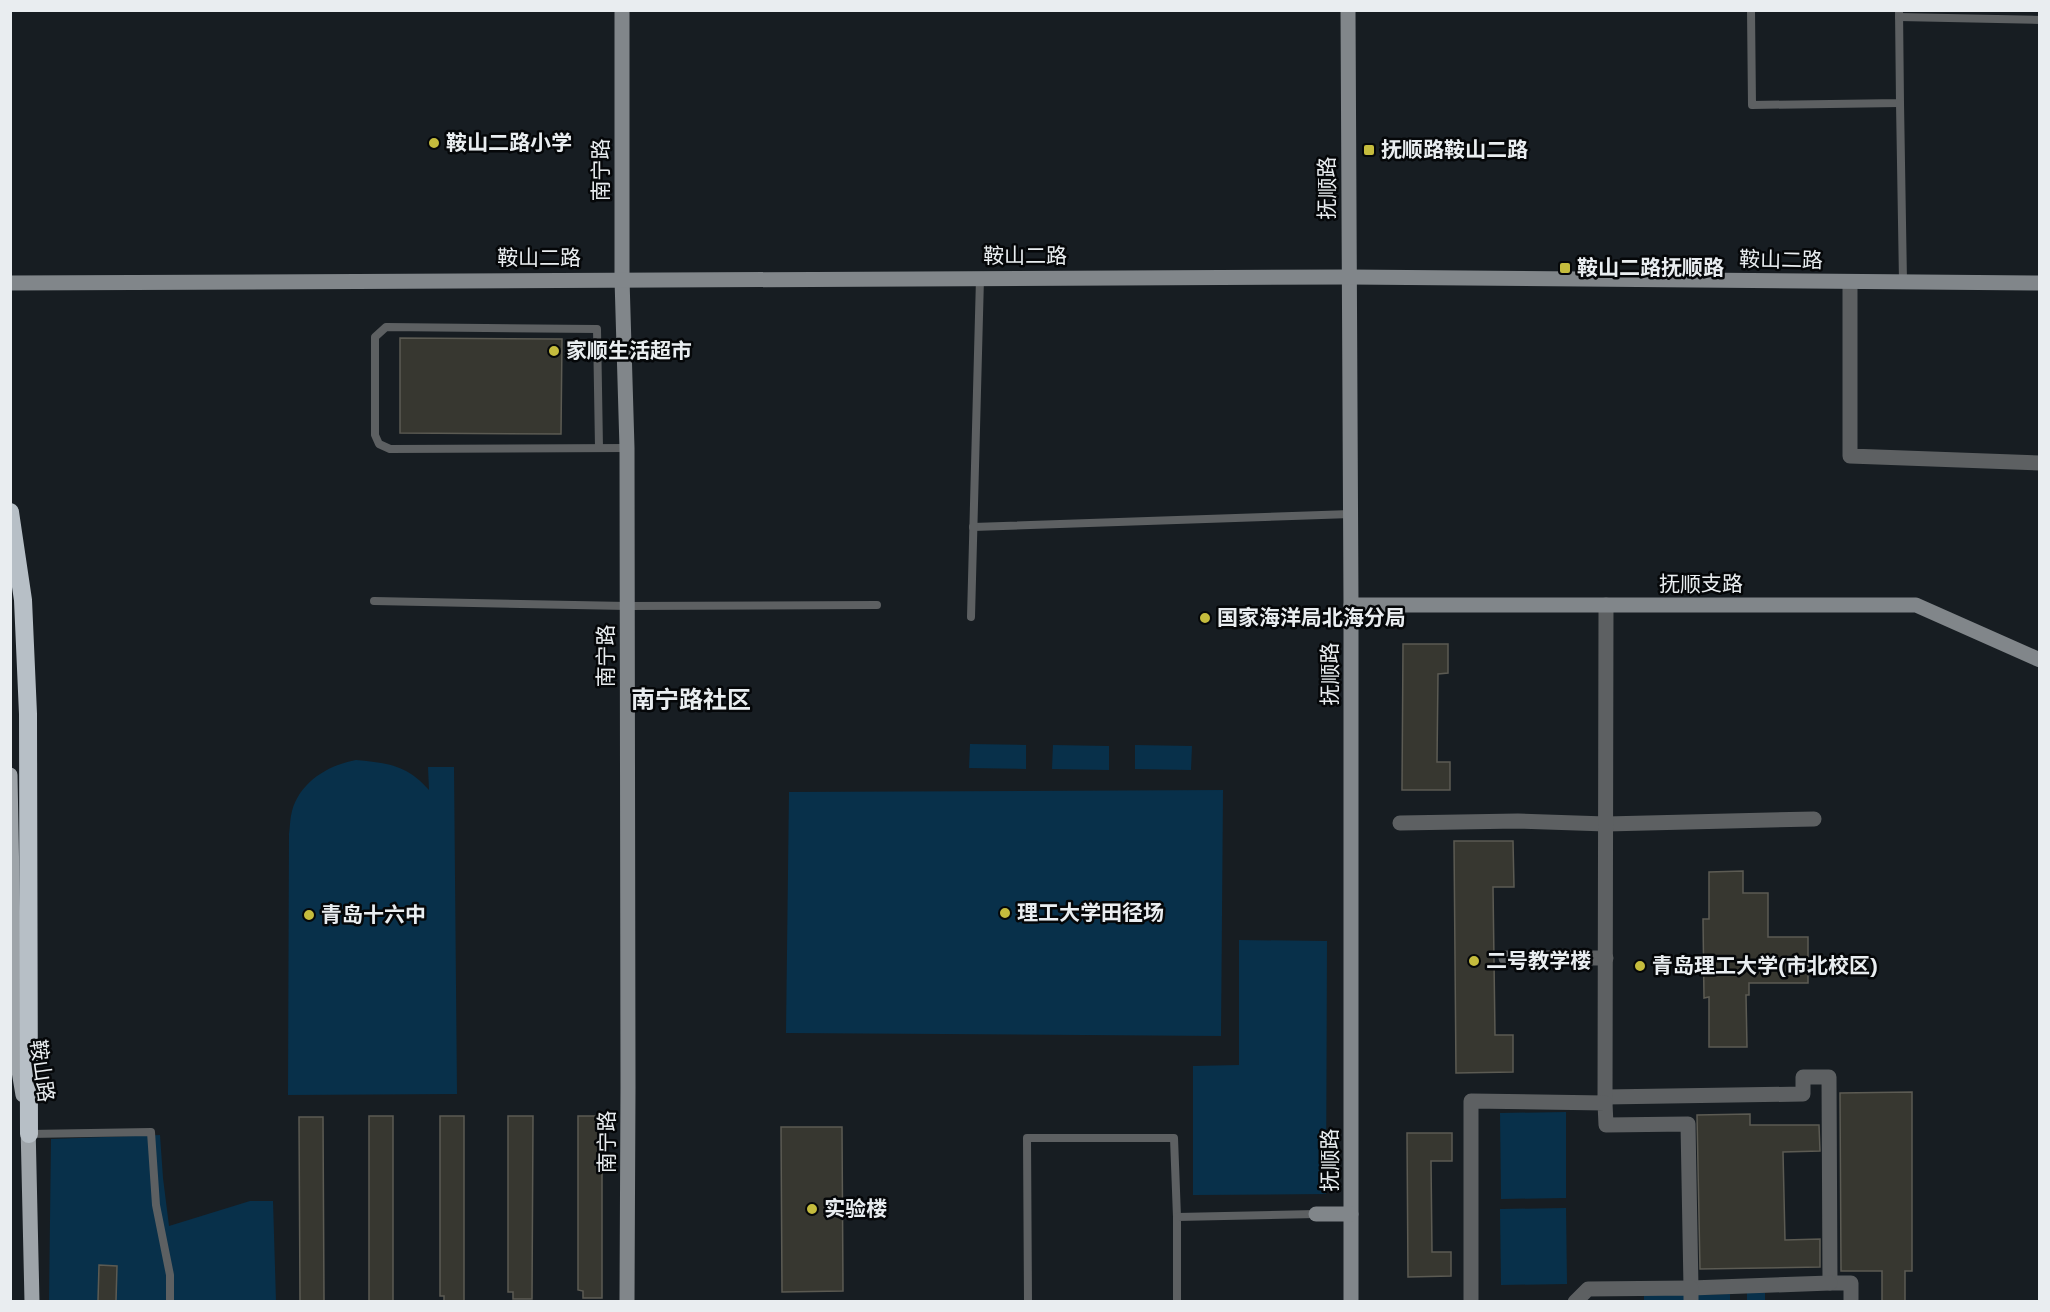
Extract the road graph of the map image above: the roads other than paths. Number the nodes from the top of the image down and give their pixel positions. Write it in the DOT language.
graph roads {
  1 [pos="622,10"];
  2 [pos="1348,10"];
  3 [pos="1751,10"];
  4 [pos="1899,14"];
  5 [pos="2040,20"];
  6 [pos="1900,103"];
  7 [pos="1349,277"];
  8 [pos="980,278"];
  9 [pos="622,279"];
  10 [pos="1850,282"];
  11 [pos="1903,282"];
  12 [pos="10,283"];
  13 [pos="2040,283"];
  14 [pos="599,448"];
  15 [pos="627,448"];
  16 [pos="2040,463"];
  17 [pos="10,512"];
  18 [pos="1350,514"];
  19 [pos="973,527"];
  20 [pos="374,602"];
  21 [pos="877,605"];
  22 [pos="1352,605"];
  23 [pos="1606,605"];
  24 [pos="627,606"];
  25 [pos="971,616"];
  26 [pos="2040,660"];
  27 [pos="10,775"];
  28 [pos="1814,819"];
  29 [pos="1400,823"];
  30 [pos="1606,824"];
  31 [pos="1506,958"];
  32 [pos="1605,958"];
  33 [pos="1605,1100"];
  34 [pos="29,1134"];
  35 [pos="1316,1214"];
  36 [pos="1351,1214"];
  37 [pos="1177,1216"];
  38 [pos="1830,1283"];
  39 [pos="1691,1295"];
  40 [pos="32,1302"];
  41 [pos="170,1302"];
  42 [pos="627,1302"];
  43 [pos="1028,1302"];
  44 [pos="1177,1302"];
  45 [pos="1351,1302"];
  46 [pos="1471,1302"];
  47 [pos="1575,1302"];
  48 [pos="1851,1302"];
  1 -- 9 [label="street, 南宁路"];
  2 -- 7 [label="street, 抚顺路"];
  3 -- 6 [label="lane"];
  4 -- 5 [label="lane"];
  4 -- 6 [label="lane"];
  6 -- 11 [label="lane"];
  7 -- 8 [label="street, 鞍山二路"];
  7 -- 10 [label="street, 鞍山二路"];
  7 -- 18 [label="street, 抚顺路"];
  8 -- 9 [label="street, 鞍山二路"];
  8 -- 19 [label="lane"];
  9 -- 12 [label="street, 鞍山二路"];
  9 -- 15 [label="street, 南宁路"];
  10 -- 11 [label="street, 鞍山二路"];
  10 -- 16 [label="street"];
  11 -- 13 [label="street, 鞍山二路"];
  14 -- 14 [label="lane"];
  14 -- 15 [label="lane"];
  15 -- 24 [label="street, 南宁路"];
  17 -- 34 [label="highway"];
  18 -- 19 [label="lane"];
  18 -- 22 [label="street, 抚顺路"];
  19 -- 25 [label="lane"];
  20 -- 24 [label="lane"];
  21 -- 24 [label="lane"];
  22 -- 23 [label="street, 抚顺支路"];
  22 -- 36 [label="street, 抚顺路"];
  23 -- 26 [label="street, 抚顺支路"];
  23 -- 30 [label="street"];
  24 -- 42 [label="street, 南宁路"];
  27 -- 34 [label="main road, 鞍山路"];
  28 -- 30 [label="street"];
  29 -- 30 [label="street"];
  30 -- 32 [label="street"];
  31 -- 32 [label="street"];
  32 -- 33 [label="street"];
  33 -- 38 [label="street"];
  33 -- 39 [label="street"];
  33 -- 46 [label="street"];
  34 -- 40 [label="main road, 鞍山路"];
  34 -- 41 [label="lane"];
  35 -- 36 [label="street"];
  35 -- 37 [label="lane"];
  36 -- 45 [label="street, 抚顺路"];
  37 -- 43 [label="lane"];
  37 -- 44 [label="lane"];
  38 -- 39 [label="street"];
  38 -- 48 [label="street"];
  39 -- 47 [label="street"];
}
